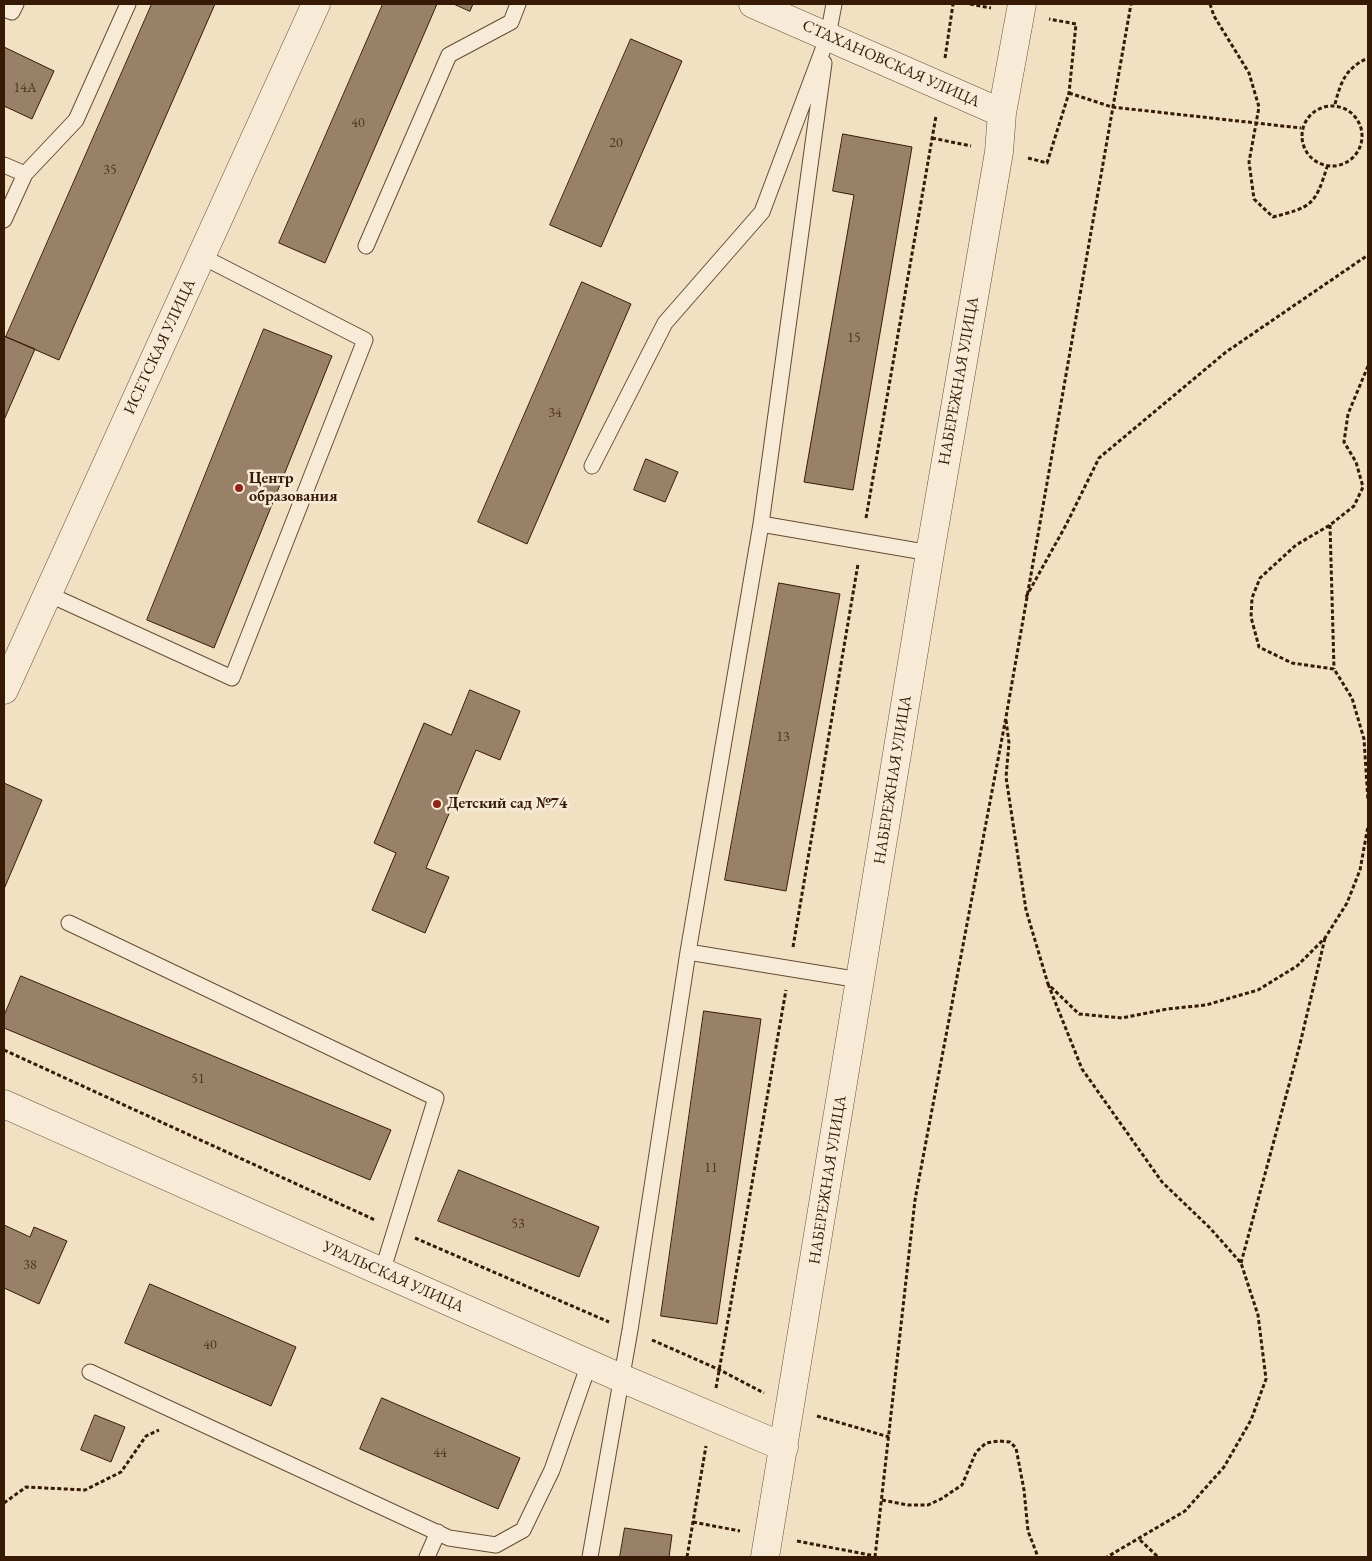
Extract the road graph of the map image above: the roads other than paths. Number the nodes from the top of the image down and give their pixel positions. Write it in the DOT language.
graph roads {
  1 [pos="16,4"];
  2 [pos="128,4"];
  3 [pos="316,4"];
  4 [pos="518,4"];
  5 [pos="753,4"];
  6 [pos="834,4"];
  7 [pos="1022,4"];
  8 [pos="4,9"];
  9 [pos="828,36"];
  10 [pos="1002,113"];
  11 [pos="4,165"];
  12 [pos="25,174"];
  13 [pos="4,220"];
  14 [pos="366,246"];
  15 [pos="201,256"];
  16 [pos="592,466"];
  17 [pos="761,524"];
  18 [pos="930,553"];
  19 [pos="48,594"];
  20 [pos="4,690"];
  21 [pos="70,923"];
  22 [pos="688,952"];
  23 [pos="860,980"];
  24 [pos="4,1104"];
  25 [pos="382,1272"];
  26 [pos="589,1364"];
  27 [pos="90,1372"];
  28 [pos="621,1378"];
  29 [pos="784,1447"];
  30 [pos="438,1532"];
  31 [pos="766,1546"];
  32 [pos="427,1557"];
  33 [pos="590,1557"];
  1 -- 8 [label="lane"];
  2 -- 12 [label="lane"];
  3 -- 15 [label="street, ИСЕТСКАЯ УЛИЦА"];
  4 -- 14 [label="lane"];
  5 -- 9 [label="street, СТАХАНОВСКАЯ УЛИЦА"];
  6 -- 9 [label="lane"];
  7 -- 10 [label="street, НАБЕРЕЖНАЯ УЛИЦА"];
  9 -- 10 [label="street, СТАХАНОВСКАЯ УЛИЦА"];
  9 -- 16 [label="lane"];
  9 -- 17 [label="lane"];
  10 -- 18 [label="street, НАБЕРЕЖНАЯ УЛИЦА"];
  11 -- 12 [label="lane"];
  12 -- 13 [label="lane"];
  15 -- 19 [label="street, ИСЕТСКАЯ УЛИЦА"];
  15 -- 19 [label="lane"];
  17 -- 18 [label="lane"];
  17 -- 22 [label="lane"];
  18 -- 23 [label="street, НАБЕРЕЖНАЯ УЛИЦА"];
  19 -- 20 [label="street, ИСЕТСКАЯ УЛИЦА"];
  21 -- 25 [label="lane"];
  22 -- 23 [label="lane"];
  22 -- 28 [label="lane"];
  23 -- 29 [label="street, НАБЕРЕЖНАЯ УЛИЦА"];
  24 -- 25 [label="street, УРАЛЬСКАЯ УЛИЦА"];
  25 -- 26 [label="street, УРАЛЬСКАЯ УЛИЦА"];
  26 -- 28 [label="street, УРАЛЬСКАЯ УЛИЦА"];
  26 -- 30 [label="lane"];
  27 -- 30 [label="lane"];
  28 -- 29 [label="street, УРАЛЬСКАЯ УЛИЦА"];
  28 -- 33 [label="lane"];
  29 -- 31 [label="street, НАБЕРЕЖНАЯ УЛИЦА"];
  30 -- 32 [label="lane"];
}
